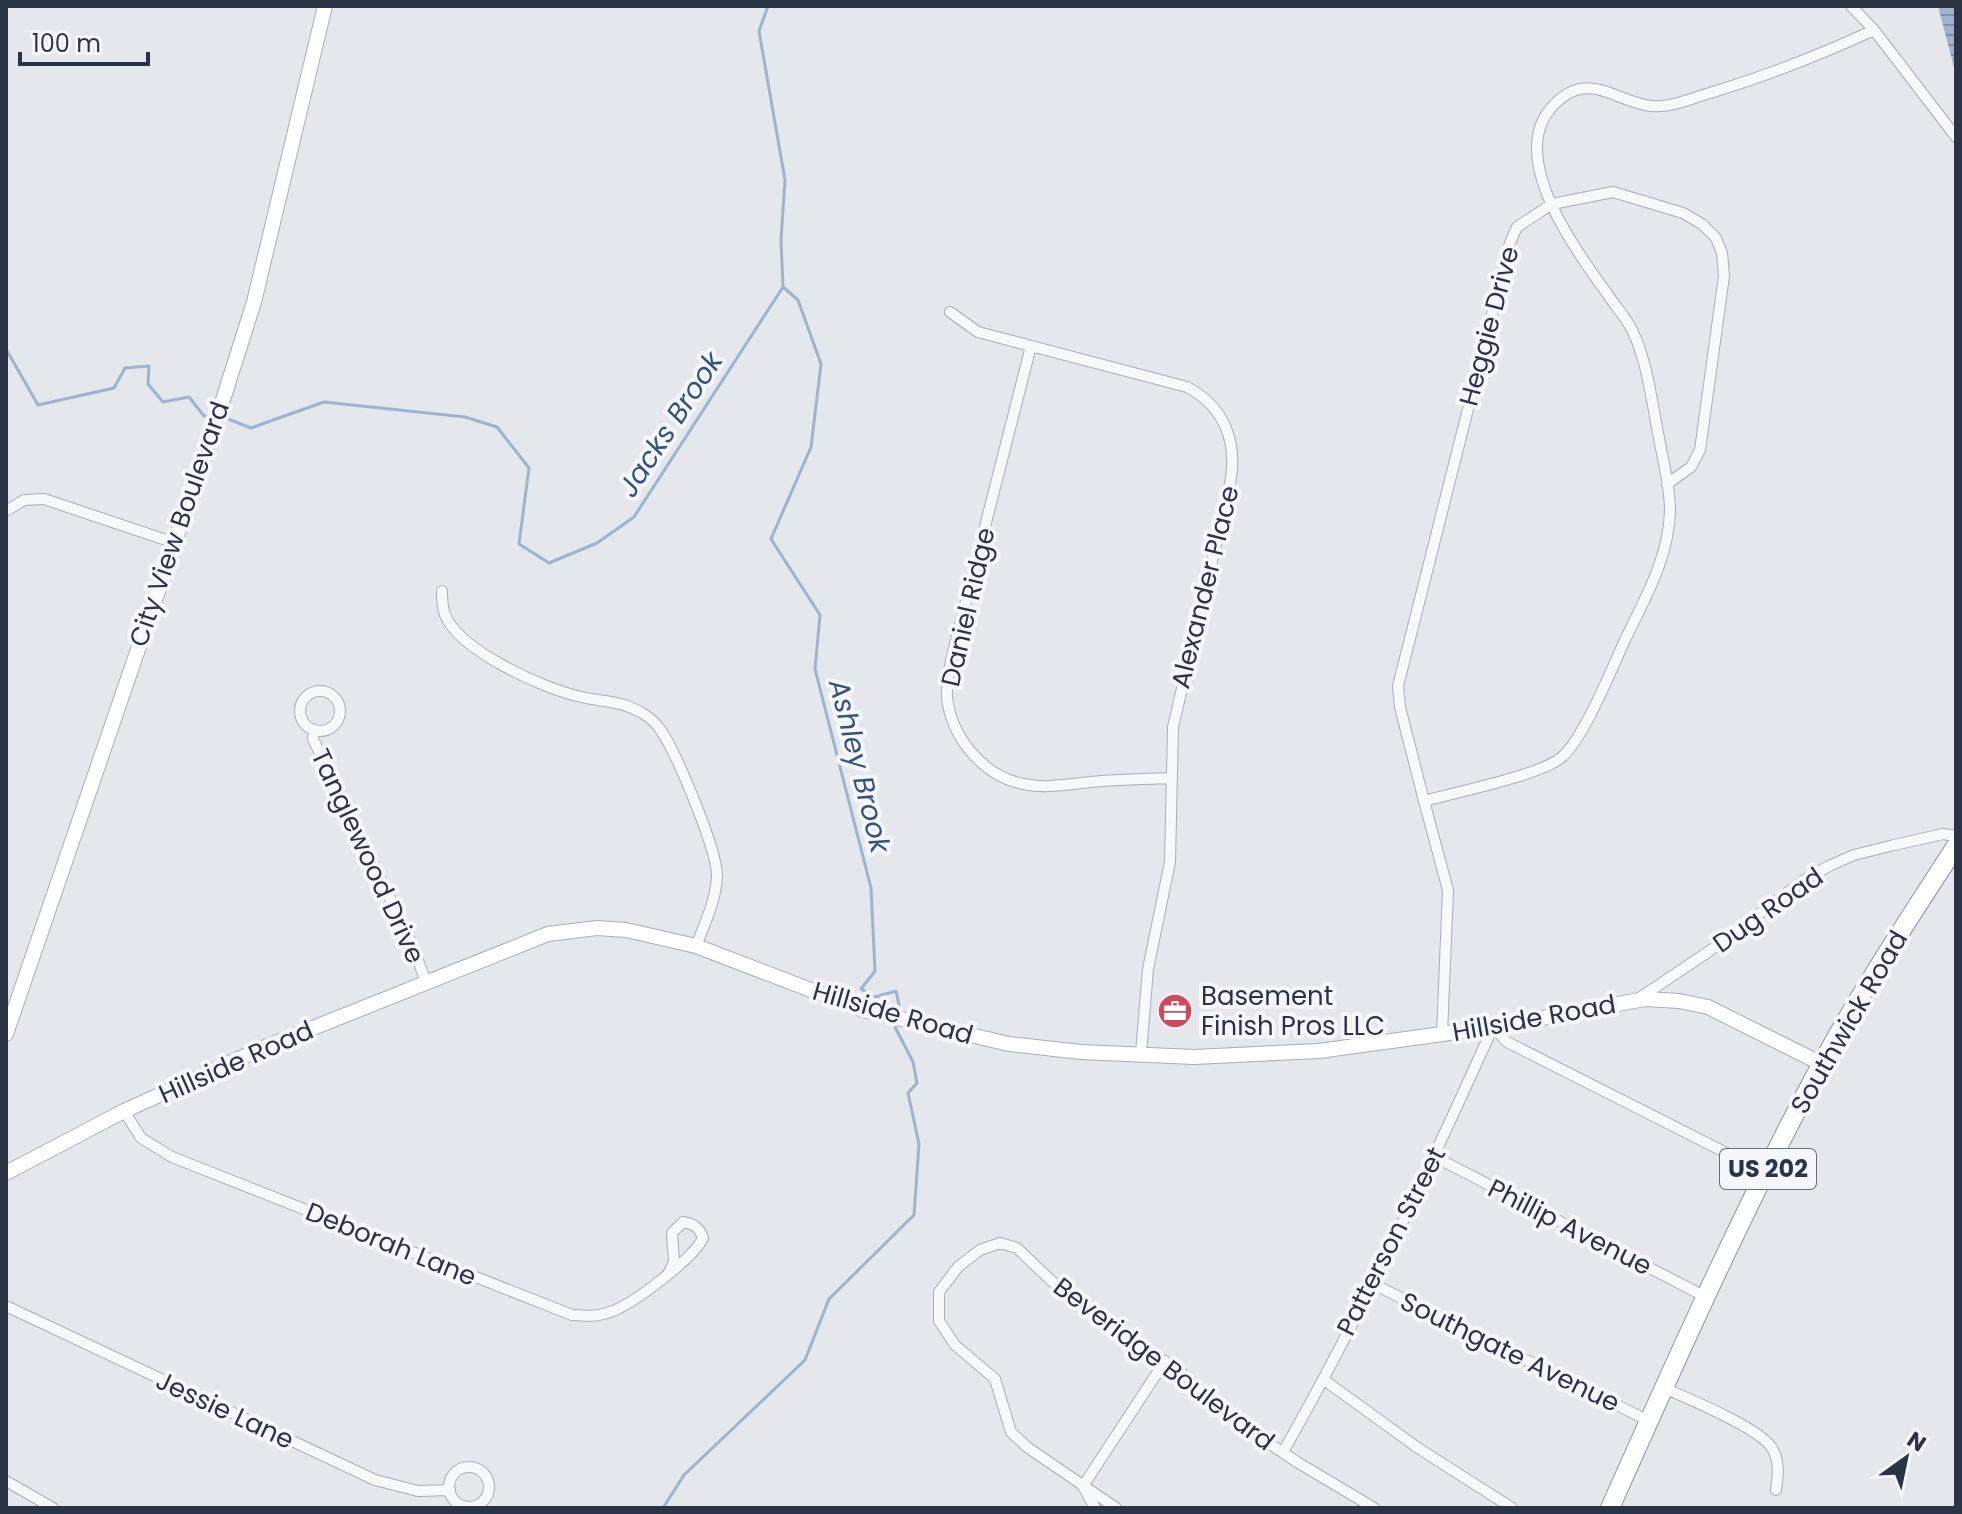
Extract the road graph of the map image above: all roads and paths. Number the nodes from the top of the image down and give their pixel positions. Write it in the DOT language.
graph roads {
  1 [pos="325,6"];
  2 [pos="1851,6"];
  3 [pos="1874,30"];
  4 [pos="1956,137"];
  5 [pos="1552,204"];
  6 [pos="950,312"];
  7 [pos="1031,346"];
  8 [pos="1667,484"];
  9 [pos="6,511"];
  10 [pos="172,542"];
  11 [pos="442,591"];
  12 [pos="314,730"];
  13 [pos="1171,778"];
  14 [pos="1424,801"];
  15 [pos="1956,836"];
  16 [pos="1956,846"];
  17 [pos="696,946"];
  18 [pos="426,982"];
  19 [pos="1637,1001"];
  20 [pos="1493,1027"];
  21 [pos="6,1034"];
  22 [pos="1442,1034"];
  23 [pos="1141,1053"];
  24 [pos="1822,1064"];
  25 [pos="124,1111"];
  26 [pos="1435,1157"];
  27 [pos="6,1173"];
  28 [pos="1766,1173"];
  29 [pos="669,1272"];
  30 [pos="1371,1283"];
  31 [pos="1706,1297"];
  32 [pos="6,1306"];
  33 [pos="1165,1361"];
  34 [pos="1324,1380"];
  35 [pos="1664,1388"];
  36 [pos="1649,1421"];
  37 [pos="1283,1452"];
  38 [pos="6,1481"];
  39 [pos="1083,1486"];
  40 [pos="450,1490"];
  41 [pos="1776,1490"];
  42 [pos="53,1508"];
  43 [pos="1095,1508"];
  44 [pos="1116,1508"];
  45 [pos="1374,1508"];
  46 [pos="1512,1508"];
  47 [pos="1610,1508"];
  1 -- 10 [label="street, City View Boulevard"];
  2 -- 3 [label="street"];
  3 -- 4 [label="street"];
  3 -- 5 [label="street"];
  5 -- 8 [label="street"];
  5 -- 8 [label="street, Heggie Drive"];
  5 -- 14 [label="street, Heggie Drive"];
  6 -- 7 [label="street, Alexander Place"];
  7 -- 13 [label="street, Alexander Place"];
  7 -- 13 [label="street, Daniel Ridge"];
  8 -- 14 [label="street"];
  9 -- 10 [label="street"];
  10 -- 21 [label="street, City View Boulevard"];
  11 -- 17 [label="street"];
  12 -- 18 [label="street, Tanglewood Drive"];
  13 -- 23 [label="street, Alexander Place"];
  14 -- 22 [label="street, Heggie Drive"];
  15 -- 19 [label="street, Dug Road"];
  16 -- 24 [label="highway, Southwick Road / US 202"];
  17 -- 18 [label="street, Hillside Road"];
  17 -- 23 [label="street, Hillside Road"];
  18 -- 25 [label="street, Hillside Road"];
  19 -- 20 [label="street, Hillside Road"];
  19 -- 24 [label="street, Hillside Road"];
  20 -- 22 [label="street, Hillside Road"];
  20 -- 26 [label="street, Patterson Street"];
  20 -- 28 [label="street"];
  22 -- 23 [label="street, Hillside Road"];
  24 -- 28 [label="highway, Southwick Road / US 202"];
  25 -- 27 [label="street, Hillside Road"];
  25 -- 29 [label="street, Deborah Lane"];
  26 -- 30 [label="street, Patterson Street"];
  26 -- 31 [label="street, Phillip Avenue"];
  28 -- 31 [label="highway, Southwick Road / US 202"];
  29 -- 29 [label="street, Deborah Lane"];
  30 -- 34 [label="street, Patterson Street"];
  30 -- 36 [label="street, Southgate Avenue"];
  31 -- 35 [label="highway, Southwick Road / US 202"];
  32 -- 40 [label="street, Jessie Lane"];
  33 -- 37 [label="street, Beveridge Boulevard"];
  33 -- 39 [label="street"];
  33 -- 39 [label="street, Beveridge Boulevard"];
  34 -- 37 [label="street, Patterson Street"];
  34 -- 46 [label="street"];
  35 -- 36 [label="highway, Southwick Road / US 202"];
  35 -- 41 [label="street"];
  36 -- 47 [label="highway, Southwick Road / US 202"];
  37 -- 45 [label="street, Beveridge Boulevard"];
  38 -- 42 [label="street"];
  39 -- 43 [label="street"];
  39 -- 44 [label="street"];
}
